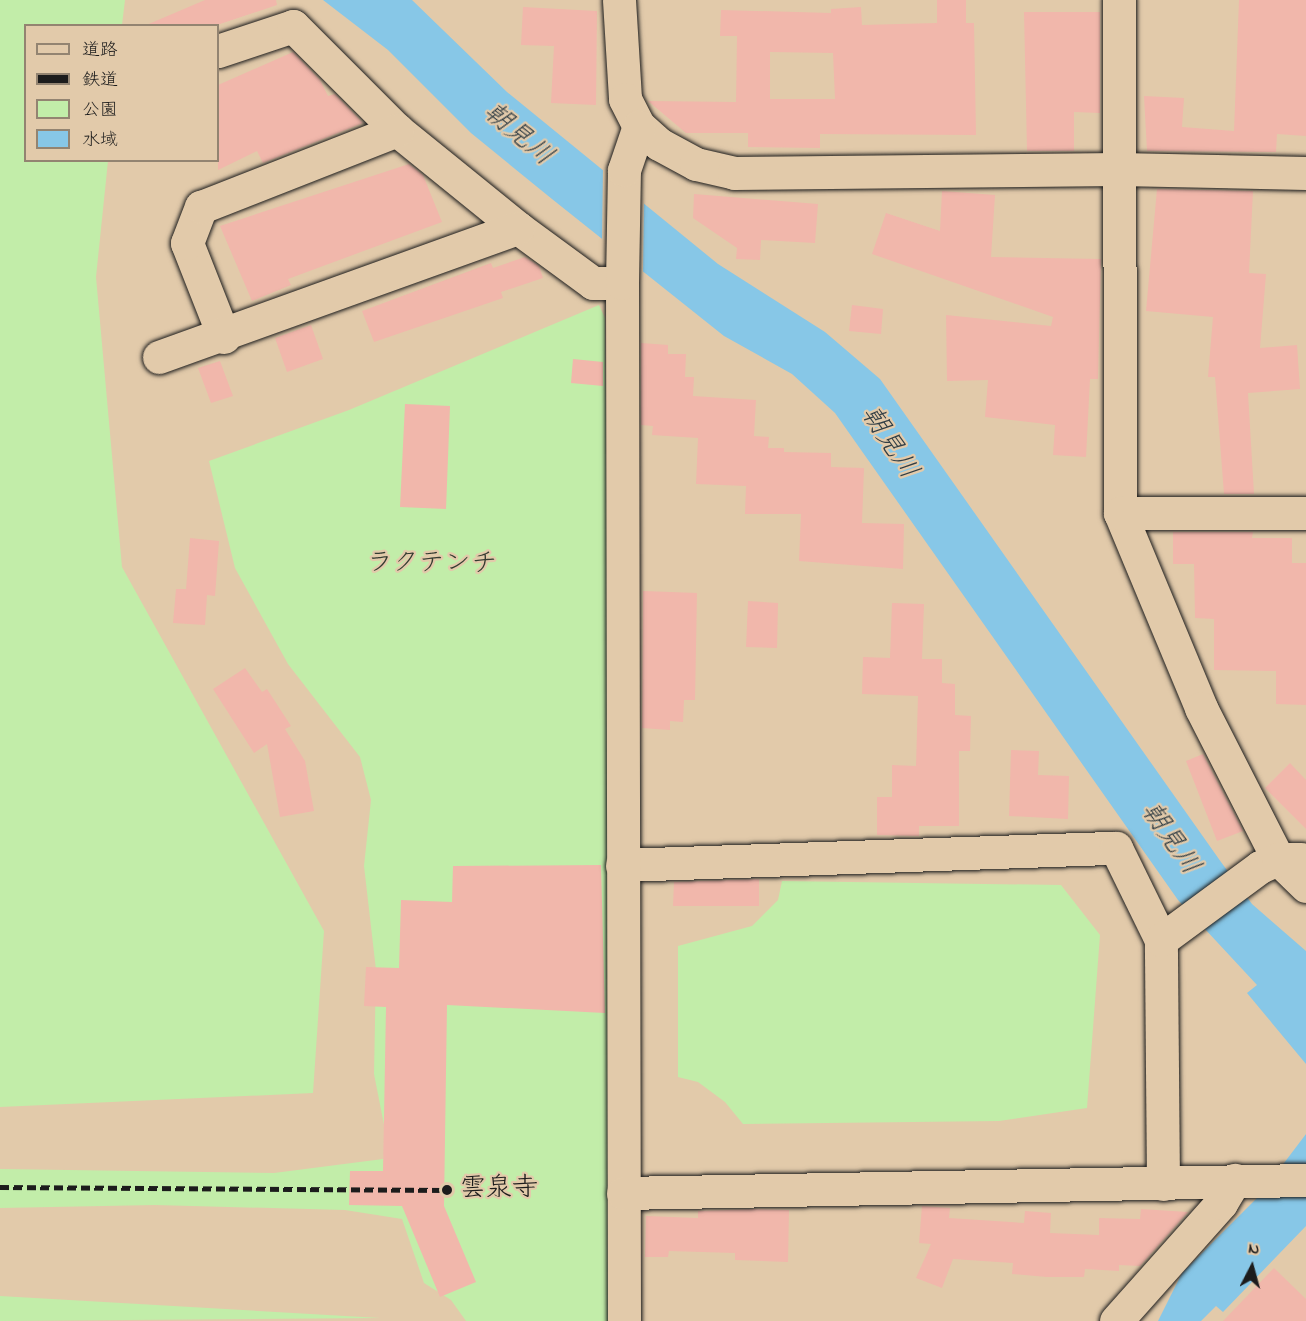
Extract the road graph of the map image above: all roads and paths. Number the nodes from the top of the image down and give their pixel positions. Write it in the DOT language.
graph roads {
  1 [pos="619,0"];
  2 [pos="1119,0"];
  3 [pos="219,51"];
  4 [pos="639,126"];
  5 [pos="397,130"];
  6 [pos="1119,169"];
  7 [pos="1306,173"];
  8 [pos="518,228"];
  9 [pos="622,283"];
  10 [pos="224,337"];
  11 [pos="159,357"];
  12 [pos="1120,513"];
  13 [pos="1306,513"];
  14 [pos="1284,860"];
  15 [pos="621,865"];
  16 [pos="1306,886"];
  17 [pos="1174,933"];
  18 [pos="1246,1180"];
  19 [pos="1306,1180"];
  20 [pos="1163,1184"];
  21 [pos="623,1194"];
  22 [pos="624,1321"];
  23 [pos="1116,1321"];
  1 -- 4 [label="street"];
  2 -- 6 [label="street"];
  3 -- 5 [label="street"];
  4 -- 6 [label="street"];
  4 -- 9 [label="street"];
  5 -- 8 [label="street"];
  5 -- 10 [label="street"];
  6 -- 7 [label="street"];
  6 -- 12 [label="street"];
  8 -- 9 [label="street"];
  8 -- 10 [label="street"];
  9 -- 15 [label="street"];
  10 -- 11 [label="street"];
  12 -- 13 [label="street"];
  12 -- 14 [label="street"];
  14 -- 16 [label="street"];
  14 -- 17 [label="street"];
  15 -- 17 [label="street"];
  15 -- 21 [label="street"];
  17 -- 20 [label="street"];
  18 -- 19 [label="street"];
  18 -- 20 [label="street"];
  18 -- 23 [label="street"];
  20 -- 21 [label="street"];
  21 -- 22 [label="street"];
}
